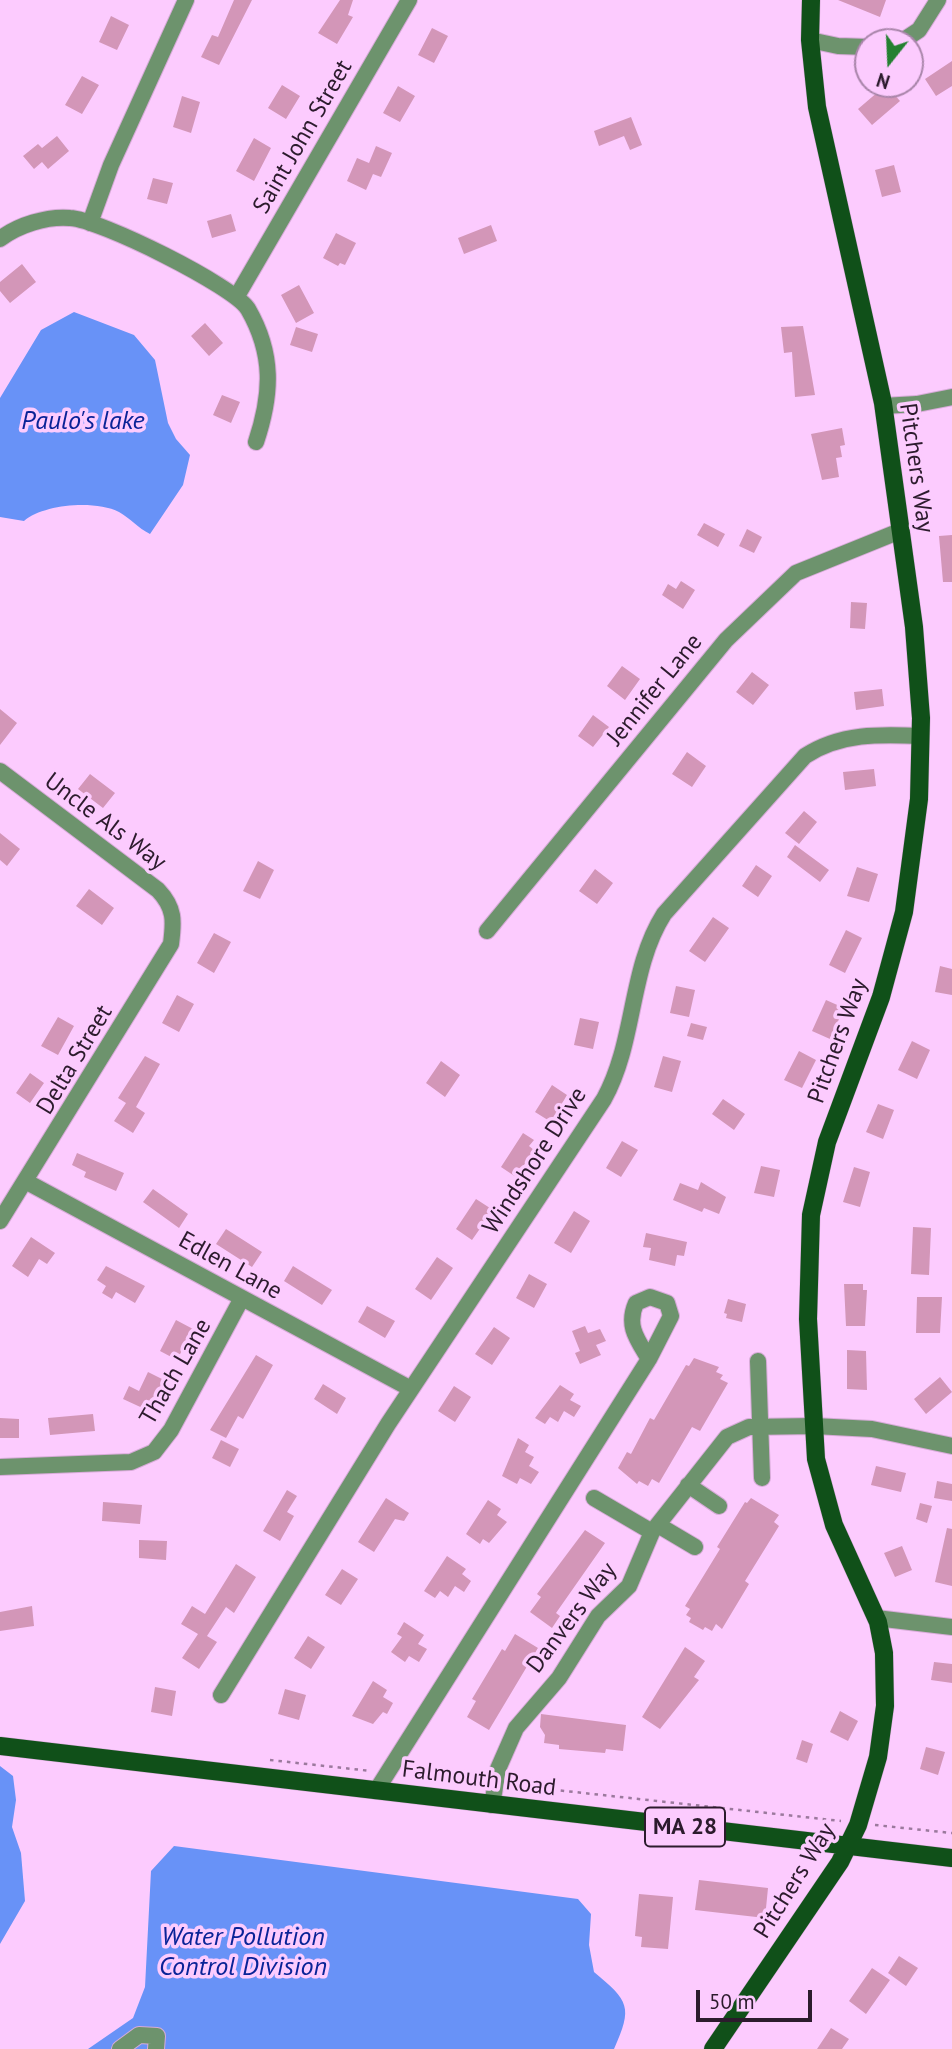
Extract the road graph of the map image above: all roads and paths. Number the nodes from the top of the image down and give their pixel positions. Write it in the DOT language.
graph roads {
  1 [pos="186,0"];
  2 [pos="409,0"];
  3 [pos="811,0"];
  4 [pos="938,0"];
  5 [pos="920,28"];
  6 [pos="810,40"];
  7 [pos="854,47"];
  8 [pos="90,223"];
  9 [pos="0,239"];
  10 [pos="237,296"];
  11 [pos="952,397"];
  12 [pos="883,406"];
  13 [pos="256,442"];
  14 [pos="901,531"];
  15 [pos="921,736"];
  16 [pos="0,771"];
  17 [pos="174,916"];
  18 [pos="487,931"];
  19 [pos="27,1181"];
  20 [pos="0,1221"];
  21 [pos="242,1298"];
  22 [pos="649,1359"];
  23 [pos="758,1361"];
  24 [pos="411,1389"];
  25 [pos="759,1426"];
  26 [pos="814,1426"];
  27 [pos="952,1446"];
  28 [pos="0,1467"];
  29 [pos="762,1478"];
  30 [pos="688,1485"];
  31 [pos="594,1498"];
  32 [pos="719,1506"];
  33 [pos="655,1529"];
  34 [pos="695,1547"];
  35 [pos="877,1618"];
  36 [pos="952,1627"];
  37 [pos="221,1695"];
  38 [pos="0,1746"];
  39 [pos="263,1759"];
  40 [pos="388,1772"];
  41 [pos="495,1783"];
  42 [pos="376,1791"];
  43 [pos="492,1805"];
  44 [pos="840,1821"];
  45 [pos="879,1825"];
  46 [pos="952,1833"];
  47 [pos="846,1846"];
  48 [pos="952,1858"];
  49 [pos="120,2049"];
  50 [pos="156,2049"];
  51 [pos="713,2049"];
  1 -- 8 [label="street"];
  2 -- 10 [label="street, Saint John Street"];
  3 -- 6 [label="main road, Pitchers Way"];
  4 -- 5 [label="street"];
  6 -- 7 [label="street"];
  6 -- 12 [label="main road, Pitchers Way"];
  8 -- 9 [label="street"];
  8 -- 10 [label="street"];
  10 -- 13 [label="street"];
  11 -- 12 [label="street"];
  12 -- 14 [label="main road, Pitchers Way"];
  14 -- 15 [label="main road, Pitchers Way"];
  14 -- 18 [label="street, Jennifer Lane"];
  15 -- 24 [label="street, Windshore Drive"];
  15 -- 26 [label="main road, Pitchers Way"];
  16 -- 17 [label="street, Uncle Als Way"];
  17 -- 19 [label="street, Delta Street"];
  19 -- 20 [label="street, Delta Street"];
  19 -- 21 [label="street, Edlen Lane"];
  21 -- 24 [label="street, Edlen Lane"];
  21 -- 28 [label="street, Thach Lane"];
  22 -- 40 [label="street"];
  23 -- 25 [label="street"];
  24 -- 37 [label="street, Windshore Drive"];
  25 -- 26 [label="street, Danvers Way"];
  25 -- 29 [label="street"];
  25 -- 30 [label="street, Danvers Way"];
  26 -- 27 [label="street, Danvers Way"];
  26 -- 35 [label="main road, Pitchers Way"];
  30 -- 32 [label="street"];
  30 -- 33 [label="street, Danvers Way"];
  31 -- 33 [label="street"];
  33 -- 34 [label="street"];
  33 -- 41 [label="street, Danvers Way"];
  35 -- 36 [label="street"];
  35 -- 47 [label="main road, Pitchers Way"];
  38 -- 42 [label="main road, Falmouth Road / MA 28"];
  39 -- 40 [label="path"];
  40 -- 41 [label="path"];
  40 -- 42 [label="street"];
  41 -- 43 [label="street, Danvers Way"];
  41 -- 44 [label="path"];
  42 -- 43 [label="main road, Falmouth Road / MA 28"];
  43 -- 47 [label="main road, Falmouth Road / MA 28"];
  45 -- 46 [label="path"];
  47 -- 48 [label="main road, Falmouth Road / MA 28"];
  47 -- 51 [label="main road, Pitchers Way"];
  49 -- 50 [label="street"];
}
